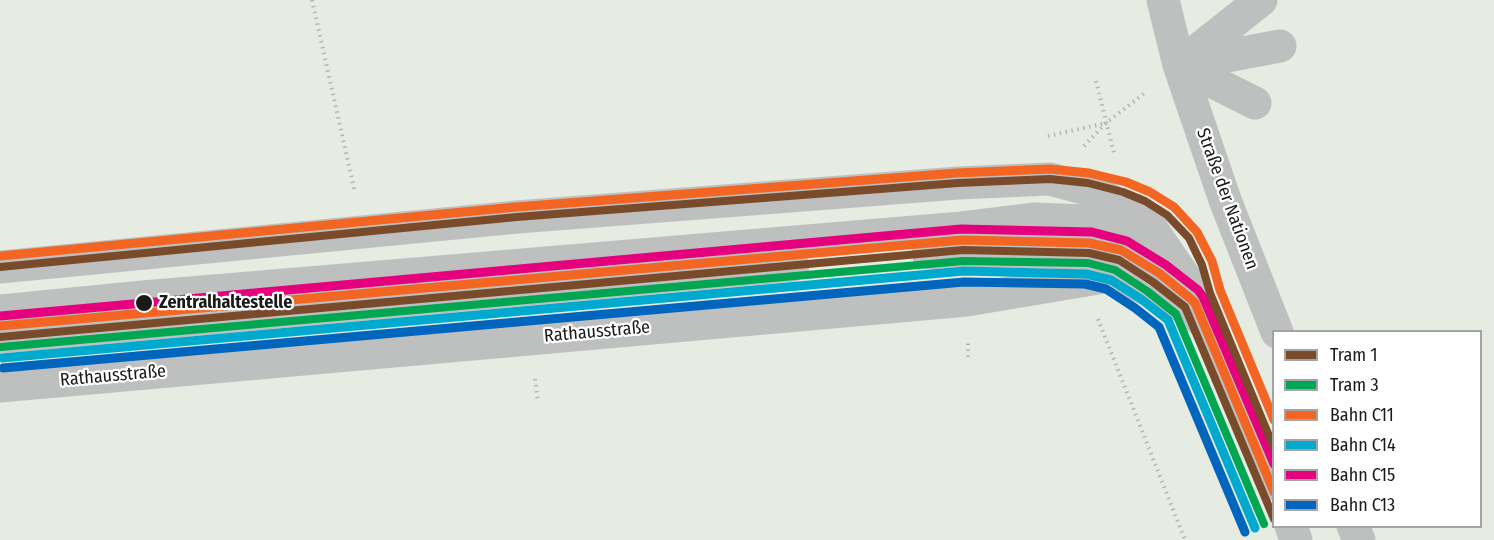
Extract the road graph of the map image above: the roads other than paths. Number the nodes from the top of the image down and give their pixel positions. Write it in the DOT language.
graph roads {
  1 [pos="1163,0"];
  2 [pos="1261,0"];
  3 [pos="1280,46"];
  4 [pos="1179,65"];
  5 [pos="1255,103"];
  6 [pos="0,267"];
  7 [pos="1194,305"];
  8 [pos="0,311"];
  9 [pos="1276,330"];
  10 [pos="0,337"];
  11 [pos="0,386"];
  12 [pos="1272,480"];
  1 -- 4 [label="street, Straße der Nationen"];
  2 -- 4 [label="street"];
  3 -- 4 [label="street"];
  4 -- 5 [label="street"];
  4 -- 9 [label="street, Straße der Nationen"];
  6 -- 7 [label="street"];
  7 -- 8 [label="street"];
  7 -- 10 [label="street"];
  7 -- 11 [label="street, Rathausstraße"];
  7 -- 12 [label="street"];
}
